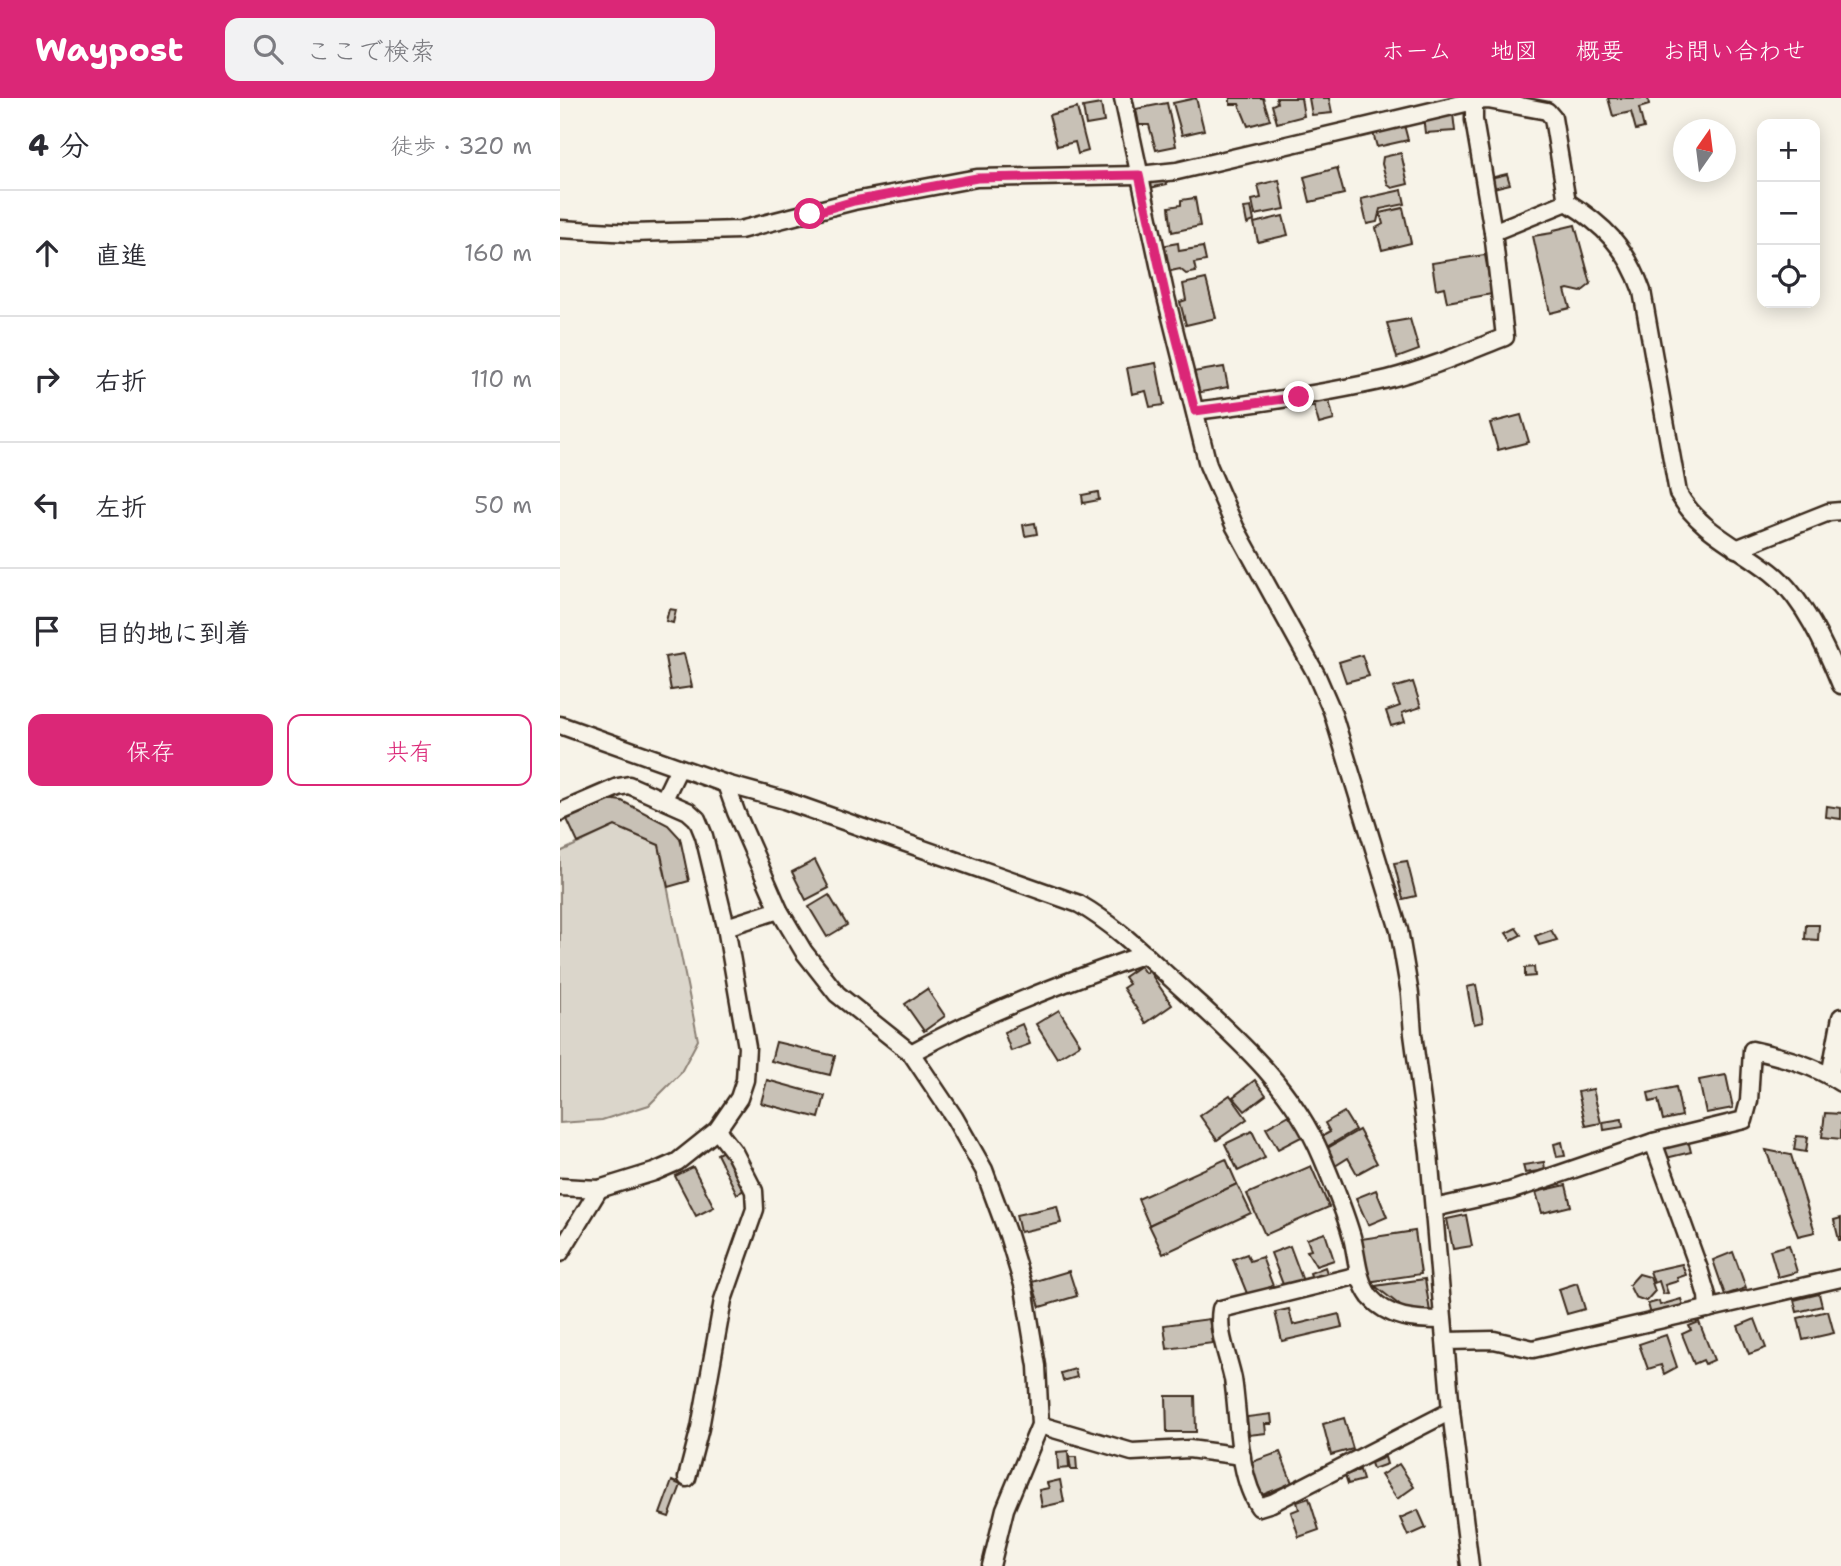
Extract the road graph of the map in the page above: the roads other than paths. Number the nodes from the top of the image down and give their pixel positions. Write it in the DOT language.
graph roads {
  1 [pos="1123,98"];
  2 [pos="1474,99"];
  3 [pos="1139,175"];
  4 [pos="1567,202"];
  5 [pos="560,229"];
  6 [pos="1493,232"];
  7 [pos="1195,411"];
  8 [pos="1841,511"];
  9 [pos="1736,549"];
  10 [pos="1841,685"];
  11 [pos="560,725"];
  12 [pos="679,768"];
  13 [pos="726,785"];
  14 [pos="664,799"];
  15 [pos="560,812"];
  16 [pos="779,910"];
  17 [pos="726,927"];
  18 [pos="1145,954"];
  19 [pos="1841,1017"];
  20 [pos="911,1053"];
  21 [pos="1836,1080"];
  22 [pos="717,1130"];
  23 [pos="1653,1142"];
  24 [pos="560,1187"];
  25 [pos="600,1189"];
  26 [pos="1434,1208"];
  27 [pos="560,1253"];
  28 [pos="1359,1275"];
  29 [pos="1841,1278"];
  30 [pos="1707,1309"];
  31 [pos="1443,1320"];
  32 [pos="1446,1341"];
  33 [pos="1451,1411"];
  34 [pos="1040,1425"];
  35 [pos="1242,1456"];
  36 [pos="687,1478"];
  37 [pos="991,1566"];
  38 [pos="1470,1566"];
  1 -- 3 [label="street"];
  2 -- 3 [label="street"];
  2 -- 4 [label="street"];
  2 -- 6 [label="street"];
  3 -- 5 [label="street"];
  3 -- 7 [label="street"];
  4 -- 6 [label="street"];
  4 -- 9 [label="street"];
  6 -- 7 [label="street"];
  7 -- 26 [label="street"];
  8 -- 9 [label="street"];
  9 -- 10 [label="street"];
  11 -- 12 [label="street"];
  12 -- 13 [label="street"];
  12 -- 14 [label="street"];
  13 -- 16 [label="street"];
  13 -- 18 [label="street"];
  14 -- 15 [label="street"];
  14 -- 17 [label="street"];
  16 -- 17 [label="street"];
  16 -- 20 [label="street"];
  17 -- 22 [label="street"];
  18 -- 20 [label="street"];
  18 -- 28 [label="street"];
  19 -- 21 [label="street"];
  20 -- 34 [label="street"];
  21 -- 23 [label="street"];
  22 -- 25 [label="street"];
  22 -- 36 [label="street"];
  23 -- 26 [label="street"];
  23 -- 30 [label="street"];
  24 -- 25 [label="street"];
  25 -- 27 [label="street"];
  26 -- 31 [label="street"];
  28 -- 31 [label="street"];
  28 -- 35 [label="street"];
  29 -- 30 [label="street"];
  30 -- 32 [label="street"];
  31 -- 32 [label="street"];
  32 -- 33 [label="street"];
  33 -- 35 [label="street"];
  33 -- 38 [label="street"];
  34 -- 35 [label="street"];
  34 -- 37 [label="street"];
}
